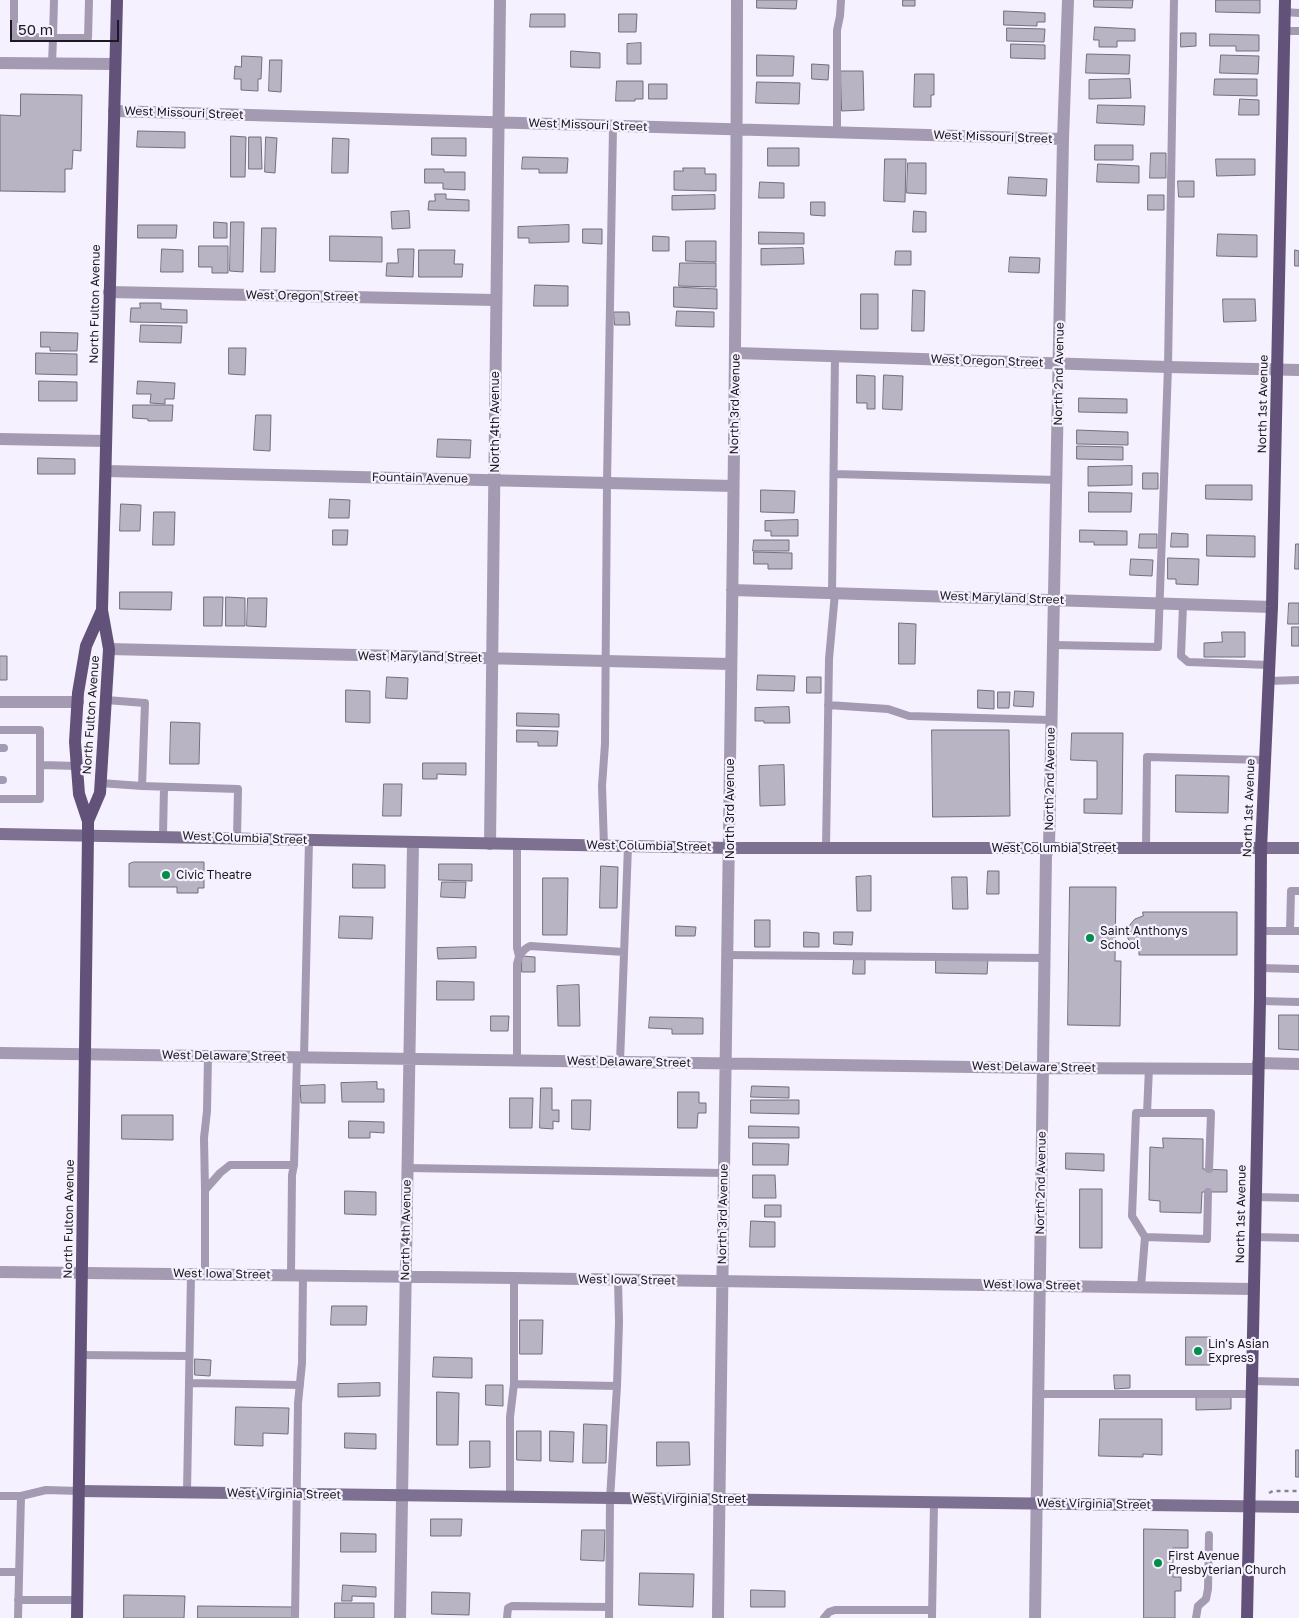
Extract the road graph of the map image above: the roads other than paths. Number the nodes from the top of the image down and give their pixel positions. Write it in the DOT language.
graph roads {
  1 [pos="14,0"];
  2 [pos="54,0"];
  3 [pos="89,0"];
  4 [pos="117,0"];
  5 [pos="500,0"];
  6 [pos="737,0"];
  7 [pos="841,0"];
  8 [pos="1068,0"];
  9 [pos="1174,0"];
  10 [pos="1285,6"];
  11 [pos="1299,13"];
  12 [pos="1285,31"];
  13 [pos="1299,31"];
  14 [pos="53,38"];
  15 [pos="0,63"];
  16 [pos="52,64"];
  17 [pos="115,64"];
  18 [pos="114,111"];
  19 [pos="499,122"];
  20 [pos="613,126"];
  21 [pos="737,130"];
  22 [pos="837,133"];
  23 [pos="1063,139"];
  24 [pos="109,292"];
  25 [pos="495,300"];
  26 [pos="736,353"];
  27 [pos="835,356"];
  28 [pos="1060,363"];
  29 [pos="1168,367"];
  30 [pos="1277,369"];
  31 [pos="1299,370"];
  32 [pos="0,439"];
  33 [pos="106,441"];
  34 [pos="106,471"];
  35 [pos="834,474"];
  36 [pos="495,480"];
  37 [pos="1056,480"];
  38 [pos="607,483"];
  39 [pos="733,486"];
  40 [pos="732,590"];
  41 [pos="833,593"];
  42 [pos="1054,600"];
  43 [pos="1160,604"];
  44 [pos="1183,605"];
  45 [pos="1272,607"];
  46 [pos="102,610"];
  47 [pos="1053,645"];
  48 [pos="109,649"];
  49 [pos="493,658"];
  50 [pos="604,661"];
  51 [pos="730,664"];
  52 [pos="1269,665"];
  53 [pos="1299,680"];
  54 [pos="1268,681"];
  55 [pos="106,700"];
  56 [pos="0,702"];
  57 [pos="78,702"];
  58 [pos="828,705"];
  59 [pos="1051,720"];
  60 [pos="0,730"];
  61 [pos="1265,760"];
  62 [pos="40,765"];
  63 [pos="77,766"];
  64 [pos="100,784"];
  65 [pos="142,786"];
  66 [pos="164,787"];
  67 [pos="0,799"];
  68 [pos="88,821"];
  69 [pos="0,834"];
  70 [pos="88,835"];
  71 [pos="163,836"];
  72 [pos="237,838"];
  73 [pos="309,840"];
  74 [pos="413,843"];
  75 [pos="490,844"];
  76 [pos="517,844"];
  77 [pos="604,846"];
  78 [pos="628,846"];
  79 [pos="730,848"];
  80 [pos="826,848"];
  81 [pos="1049,848"];
  82 [pos="1299,848"];
  83 [pos="1146,849"];
  84 [pos="1261,849"];
  85 [pos="1299,891"];
  86 [pos="1260,931"];
  87 [pos="1295,931"];
  88 [pos="624,952"];
  89 [pos="519,956"];
  90 [pos="728,956"];
  91 [pos="1044,958"];
  92 [pos="1260,968"];
  93 [pos="1299,969"];
  94 [pos="1260,1001"];
  95 [pos="1299,1002"];
  96 [pos="0,1053"];
  97 [pos="85,1054"];
  98 [pos="208,1056"];
  99 [pos="300,1057"];
  100 [pos="409,1059"];
  101 [pos="517,1060"];
  102 [pos="620,1062"];
  103 [pos="725,1063"];
  104 [pos="1299,1064"];
  105 [pos="1258,1066"];
  106 [pos="1043,1068"];
  107 [pos="1149,1068"];
  108 [pos="1147,1113"];
  109 [pos="294,1164"];
  110 [pos="407,1168"];
  111 [pos="1209,1169"];
  112 [pos="724,1172"];
  113 [pos="206,1190"];
  114 [pos="1208,1192"];
  115 [pos="1255,1197"];
  116 [pos="1299,1198"];
  117 [pos="1145,1237"];
  118 [pos="1254,1237"];
  119 [pos="1299,1238"];
  120 [pos="0,1272"];
  121 [pos="82,1272"];
  122 [pos="191,1274"];
  123 [pos="205,1274"];
  124 [pos="297,1276"];
  125 [pos="405,1276"];
  126 [pos="514,1278"];
  127 [pos="618,1280"];
  128 [pos="723,1281"];
  129 [pos="1039,1285"];
  130 [pos="1141,1287"];
  131 [pos="1253,1289"];
  132 [pos="80,1355"];
  133 [pos="189,1356"];
  134 [pos="1251,1381"];
  135 [pos="1299,1382"];
  136 [pos="189,1383"];
  137 [pos="514,1384"];
  138 [pos="300,1385"];
  139 [pos="617,1386"];
  140 [pos="1038,1394"];
  141 [pos="1251,1394"];
  142 [pos="79,1491"];
  143 [pos="187,1492"];
  144 [pos="297,1494"];
  145 [pos="403,1495"];
  146 [pos="0,1496"];
  147 [pos="21,1496"];
  148 [pos="510,1496"];
  149 [pos="610,1499"];
  150 [pos="719,1499"];
  151 [pos="934,1502"];
  152 [pos="1037,1504"];
  153 [pos="1249,1506"];
  154 [pos="1299,1507"];
  155 [pos="1209,1534"];
  156 [pos="0,1572"];
  157 [pos="19,1572"];
  158 [pos="18,1600"];
  159 [pos="77,1600"];
  160 [pos="609,1607"];
  161 [pos="932,1614"];
  162 [pos="18,1618"];
  163 [pos="77,1618"];
  164 [pos="295,1618"];
  165 [pos="400,1618"];
  166 [pos="507,1618"];
  167 [pos="609,1618"];
  168 [pos="718,1618"];
  169 [pos="824,1618"];
  170 [pos="1035,1618"];
  171 [pos="1196,1618"];
  172 [pos="1247,1618"];
  1 -- 14 [label="lane"];
  2 -- 14 [label="lane"];
  3 -- 14 [label="lane"];
  4 -- 17 [label="main road, North Fulton Avenue"];
  5 -- 19 [label="street, North 4th Avenue"];
  6 -- 21 [label="street, North 3rd Avenue"];
  7 -- 22 [label="lane"];
  8 -- 23 [label="street, North 2nd Avenue"];
  9 -- 29 [label="lane"];
  10 -- 11 [label="lane"];
  10 -- 12 [label="main road, North 1st Avenue"];
  12 -- 13 [label="lane"];
  12 -- 30 [label="main road, North 1st Avenue"];
  14 -- 16 [label="lane"];
  15 -- 16 [label="street"];
  16 -- 17 [label="street"];
  17 -- 18 [label="main road, North Fulton Avenue"];
  18 -- 19 [label="street, West Missouri Street"];
  18 -- 24 [label="main road, North Fulton Avenue"];
  19 -- 20 [label="street, West Missouri Street"];
  19 -- 25 [label="street, North 4th Avenue"];
  20 -- 21 [label="street, West Missouri Street"];
  20 -- 38 [label="lane"];
  21 -- 22 [label="street, West Missouri Street"];
  21 -- 26 [label="street, North 3rd Avenue"];
  22 -- 23 [label="street, West Missouri Street"];
  23 -- 28 [label="street, North 2nd Avenue"];
  24 -- 25 [label="street, West Oregon Street"];
  24 -- 33 [label="main road, North Fulton Avenue"];
  25 -- 36 [label="street, North 4th Avenue"];
  26 -- 27 [label="street, West Oregon Street"];
  26 -- 39 [label="street, North 3rd Avenue"];
  27 -- 28 [label="street, West Oregon Street"];
  27 -- 35 [label="lane"];
  28 -- 29 [label="street, West Oregon Street"];
  28 -- 37 [label="street, North 2nd Avenue"];
  29 -- 30 [label="street, West Oregon Street"];
  29 -- 43 [label="lane"];
  30 -- 31 [label="street, West Oregon Street"];
  30 -- 45 [label="main road, North 1st Avenue"];
  32 -- 33 [label="street"];
  33 -- 34 [label="main road, North Fulton Avenue"];
  34 -- 36 [label="street, Fountain Avenue"];
  34 -- 46 [label="main road, North Fulton Avenue"];
  35 -- 37 [label="lane"];
  35 -- 41 [label="lane"];
  36 -- 38 [label="street, Fountain Avenue"];
  36 -- 49 [label="street, North 4th Avenue"];
  37 -- 42 [label="street, North 2nd Avenue"];
  38 -- 39 [label="street, Fountain Avenue"];
  38 -- 50 [label="lane"];
  39 -- 40 [label="street, North 3rd Avenue"];
  40 -- 41 [label="street, West Maryland Street"];
  40 -- 51 [label="street, North 3rd Avenue"];
  41 -- 42 [label="street, West Maryland Street"];
  41 -- 58 [label="lane"];
  42 -- 43 [label="street, West Maryland Street"];
  42 -- 47 [label="street, North 2nd Avenue"];
  43 -- 44 [label="street, West Maryland Street"];
  43 -- 47 [label="lane"];
  44 -- 45 [label="street, West Maryland Street"];
  44 -- 52 [label="lane"];
  45 -- 52 [label="main road, North 1st Avenue"];
  46 -- 48 [label="main road, North Fulton Avenue"];
  46 -- 57 [label="main road, North Fulton Avenue"];
  47 -- 59 [label="street, North 2nd Avenue"];
  48 -- 49 [label="street, West Maryland Street"];
  48 -- 55 [label="main road, North Fulton Avenue"];
  49 -- 50 [label="street, West Maryland Street"];
  49 -- 75 [label="street, North 4th Avenue"];
  50 -- 51 [label="street, West Maryland Street"];
  50 -- 77 [label="lane"];
  51 -- 79 [label="street, North 3rd Avenue"];
  52 -- 54 [label="main road, North 1st Avenue"];
  53 -- 54 [label="lane"];
  54 -- 61 [label="main road, North 1st Avenue"];
  55 -- 64 [label="main road, North Fulton Avenue"];
  55 -- 65 [label="lane"];
  56 -- 57 [label="street"];
  57 -- 63 [label="main road, North Fulton Avenue"];
  58 -- 59 [label="lane"];
  58 -- 80 [label="lane"];
  59 -- 81 [label="street, North 2nd Avenue"];
  60 -- 62 [label="lane"];
  61 -- 83 [label="lane"];
  61 -- 84 [label="main road, North 1st Avenue"];
  62 -- 63 [label="lane"];
  62 -- 67 [label="lane"];
  63 -- 68 [label="main road, North Fulton Avenue"];
  64 -- 65 [label="lane"];
  64 -- 68 [label="main road, North Fulton Avenue"];
  65 -- 66 [label="lane"];
  66 -- 71 [label="lane"];
  66 -- 72 [label="lane"];
  68 -- 70 [label="main road, North Fulton Avenue"];
  69 -- 70 [label="main road, West Columbia Street"];
  70 -- 71 [label="main road, West Columbia Street"];
  70 -- 97 [label="main road, North Fulton Avenue"];
  71 -- 72 [label="main road, West Columbia Street"];
  72 -- 73 [label="main road, West Columbia Street"];
  73 -- 74 [label="main road, West Columbia Street"];
  73 -- 99 [label="lane"];
  74 -- 75 [label="main road, West Columbia Street"];
  74 -- 100 [label="street, North 4th Avenue"];
  75 -- 76 [label="main road, West Columbia Street"];
  76 -- 77 [label="main road, West Columbia Street"];
  76 -- 89 [label="lane"];
  77 -- 78 [label="main road, West Columbia Street"];
  78 -- 79 [label="main road, West Columbia Street"];
  78 -- 88 [label="lane"];
  79 -- 80 [label="main road, West Columbia Street"];
  79 -- 90 [label="street, North 3rd Avenue"];
  80 -- 81 [label="main road, West Columbia Street"];
  81 -- 83 [label="main road, West Columbia Street"];
  81 -- 91 [label="street, North 2nd Avenue"];
  82 -- 84 [label="main road, West Columbia Street"];
  83 -- 84 [label="main road, West Columbia Street"];
  84 -- 86 [label="main road, North 1st Avenue"];
  85 -- 87 [label="lane"];
  86 -- 87 [label="lane"];
  86 -- 92 [label="main road, North 1st Avenue"];
  88 -- 89 [label="lane"];
  88 -- 102 [label="lane"];
  89 -- 101 [label="lane"];
  90 -- 91 [label="lane"];
  90 -- 103 [label="street, North 3rd Avenue"];
  91 -- 106 [label="street, North 2nd Avenue"];
  92 -- 93 [label="lane"];
  92 -- 94 [label="main road, North 1st Avenue"];
  94 -- 95 [label="lane"];
  94 -- 105 [label="main road, North 1st Avenue"];
  96 -- 97 [label="street, West Delaware Street"];
  97 -- 98 [label="street, West Delaware Street"];
  97 -- 121 [label="main road, North Fulton Avenue"];
  98 -- 99 [label="street, West Delaware Street"];
  98 -- 113 [label="lane"];
  99 -- 100 [label="street, West Delaware Street"];
  99 -- 109 [label="lane"];
  100 -- 101 [label="street, West Delaware Street"];
  100 -- 110 [label="street, North 4th Avenue"];
  101 -- 102 [label="street, West Delaware Street"];
  102 -- 103 [label="street, West Delaware Street"];
  103 -- 106 [label="street, West Delaware Street"];
  103 -- 112 [label="street, North 3rd Avenue"];
  104 -- 105 [label="street, West Delaware Street"];
  105 -- 107 [label="street, West Delaware Street"];
  105 -- 115 [label="main road, North 1st Avenue"];
  106 -- 107 [label="street, West Delaware Street"];
  106 -- 129 [label="street, North 2nd Avenue"];
  107 -- 108 [label="lane"];
  108 -- 111 [label="lane"];
  108 -- 117 [label="lane"];
  109 -- 113 [label="lane"];
  109 -- 124 [label="lane"];
  110 -- 112 [label="lane"];
  110 -- 125 [label="street, North 4th Avenue"];
  112 -- 128 [label="street, North 3rd Avenue"];
  113 -- 123 [label="lane"];
  114 -- 117 [label="lane"];
  115 -- 116 [label="lane"];
  115 -- 118 [label="main road, North 1st Avenue"];
  117 -- 130 [label="lane"];
  118 -- 119 [label="lane"];
  118 -- 131 [label="main road, North 1st Avenue"];
  120 -- 121 [label="street, West Iowa Street"];
  121 -- 122 [label="street, West Iowa Street"];
  121 -- 132 [label="main road, North Fulton Avenue"];
  122 -- 123 [label="street, West Iowa Street"];
  122 -- 133 [label="lane"];
  123 -- 124 [label="street, West Iowa Street"];
  124 -- 125 [label="street, West Iowa Street"];
  124 -- 138 [label="lane"];
  125 -- 126 [label="street, West Iowa Street"];
  125 -- 145 [label="street, North 4th Avenue"];
  126 -- 127 [label="street, West Iowa Street"];
  126 -- 137 [label="lane"];
  127 -- 128 [label="street, West Iowa Street"];
  127 -- 139 [label="lane"];
  128 -- 129 [label="street, West Iowa Street"];
  128 -- 150 [label="street, North 3rd Avenue"];
  129 -- 130 [label="street, West Iowa Street"];
  129 -- 140 [label="street, North 2nd Avenue"];
  130 -- 131 [label="street, West Iowa Street"];
  131 -- 134 [label="main road, North 1st Avenue"];
  132 -- 133 [label="lane"];
  132 -- 142 [label="main road, North Fulton Avenue"];
  133 -- 136 [label="lane"];
  134 -- 135 [label="lane"];
  134 -- 141 [label="main road, North 1st Avenue"];
  136 -- 138 [label="lane"];
  136 -- 143 [label="lane"];
  137 -- 139 [label="lane"];
  137 -- 148 [label="lane"];
  138 -- 144 [label="lane"];
  139 -- 149 [label="lane"];
  140 -- 141 [label="lane"];
  140 -- 152 [label="street, North 2nd Avenue"];
  141 -- 153 [label="main road, North 1st Avenue"];
  142 -- 143 [label="main road, West Virginia Street"];
  142 -- 147 [label="lane"];
  142 -- 159 [label="main road, North Fulton Avenue"];
  143 -- 144 [label="main road, West Virginia Street"];
  144 -- 145 [label="main road, West Virginia Street"];
  144 -- 164 [label="lane"];
  145 -- 148 [label="main road, West Virginia Street"];
  145 -- 165 [label="street, North 4th Avenue"];
  146 -- 147 [label="lane"];
  147 -- 157 [label="lane"];
  148 -- 149 [label="main road, West Virginia Street"];
  149 -- 150 [label="main road, West Virginia Street"];
  149 -- 160 [label="lane"];
  150 -- 151 [label="main road, West Virginia Street"];
  150 -- 168 [label="street, North 3rd Avenue"];
  151 -- 152 [label="main road, West Virginia Street"];
  151 -- 161 [label="lane"];
  152 -- 153 [label="main road, West Virginia Street"];
  152 -- 170 [label="street, North 2nd Avenue"];
  153 -- 154 [label="main road, West Virginia Street"];
  153 -- 172 [label="main road, North 1st Avenue"];
  155 -- 171 [label="lane"];
  156 -- 157 [label="lane"];
  157 -- 158 [label="lane"];
  158 -- 159 [label="lane"];
  158 -- 162 [label="lane"];
  159 -- 163 [label="main road, North Fulton Avenue"];
  160 -- 166 [label="lane"];
  160 -- 167 [label="lane"];
  161 -- 169 [label="lane"];
}
